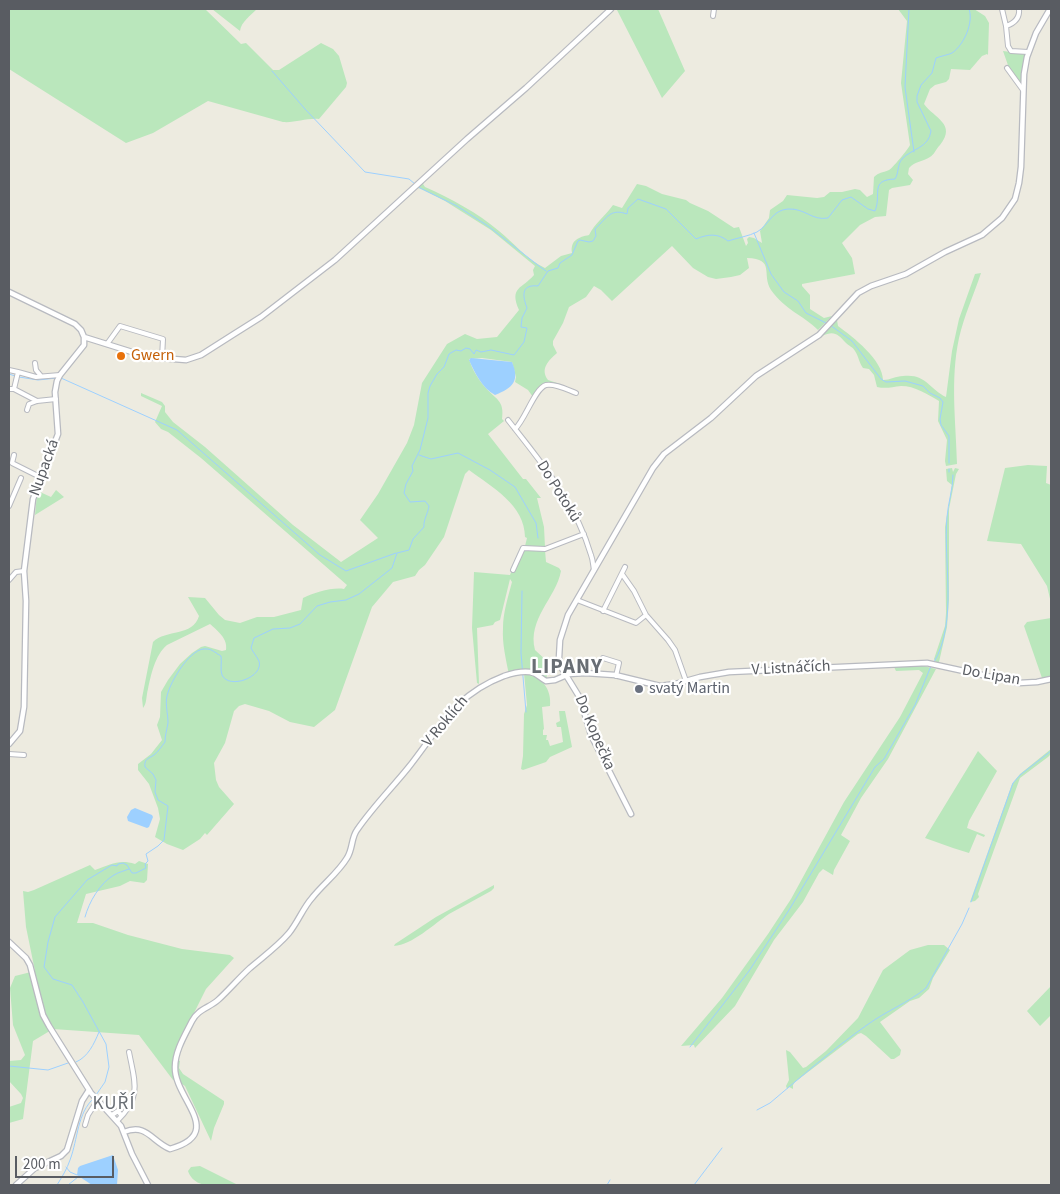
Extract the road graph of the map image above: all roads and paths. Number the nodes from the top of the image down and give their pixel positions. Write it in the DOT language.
graph roads {
  1 [pos="611,9"];
  2 [pos="714,9"];
  3 [pos="1002,9"];
  4 [pos="1019,9"];
  5 [pos="1050,9"];
  6 [pos="714,16"];
  7 [pos="1006,26"];
  8 [pos="1028,52"];
  9 [pos="1007,68"];
  10 [pos="1023,90"];
  11 [pos="9,292"];
  12 [pos="84,337"];
  13 [pos="107,344"];
  14 [pos="162,358"];
  15 [pos="36,363"];
  16 [pos="9,370"];
  17 [pos="17,375"];
  18 [pos="41,376"];
  19 [pos="59,378"];
  20 [pos="10,389"];
  21 [pos="576,393"];
  22 [pos="56,399"];
  23 [pos="37,401"];
  24 [pos="27,410"];
  25 [pos="508,420"];
  26 [pos="515,429"];
  27 [pos="14,455"];
  28 [pos="40,477"];
  29 [pos="21,478"];
  30 [pos="9,506"];
  31 [pos="584,534"];
  32 [pos="625,567"];
  33 [pos="513,570"];
  34 [pos="594,570"];
  35 [pos="24,571"];
  36 [pos="622,574"];
  37 [pos="9,580"];
  38 [pos="577,600"];
  39 [pos="603,610"];
  40 [pos="646,615"];
  41 [pos="603,658"];
  42 [pos="931,664"];
  43 [pos="564,675"];
  44 [pos="616,676"];
  45 [pos="1051,679"];
  46 [pos="686,681"];
  47 [pos="9,744"];
  48 [pos="9,754"];
  49 [pos="24,754"];
  50 [pos="631,814"];
  51 [pos="9,942"];
  52 [pos="129,1052"];
  53 [pos="90,1092"];
  54 [pos="96,1100"];
  55 [pos="112,1115"];
  56 [pos="121,1115"];
  57 [pos="117,1120"];
  58 [pos="85,1125"];
  59 [pos="124,1132"];
  60 [pos="16,1185"];
  61 [pos="148,1185"];
  1 -- 14 [label="street"];
  2 -- 6 [label="street"];
  3 -- 7 [label="street"];
  4 -- 7 [label="street"];
  5 -- 8 [label="street, Do Kopečka"];
  7 -- 8 [label="street"];
  8 -- 10 [label="street, Do Kopečka"];
  9 -- 10 [label="street"];
  10 -- 34 [label="street, Do Kopečka"];
  11 -- 12 [label="street"];
  12 -- 13 [label="street"];
  12 -- 19 [label="street"];
  13 -- 14 [label="street"];
  13 -- 14 [label="street"];
  15 -- 18 [label="street"];
  16 -- 17 [label="street"];
  17 -- 18 [label="street"];
  17 -- 20 [label="street"];
  18 -- 19 [label="street"];
  19 -- 22 [label="street, Nupacká"];
  20 -- 23 [label="street"];
  21 -- 26 [label="street"];
  22 -- 23 [label="street"];
  22 -- 28 [label="street, Nupacká"];
  23 -- 24 [label="street"];
  25 -- 26 [label="street, Do Potoků"];
  26 -- 31 [label="street, Do Potoků"];
  27 -- 28 [label="street"];
  28 -- 35 [label="street, Nupacká"];
  29 -- 30 [label="street"];
  31 -- 33 [label="street"];
  31 -- 34 [label="street, Do Potoků"];
  32 -- 36 [label="street"];
  34 -- 38 [label="street, Do Kopečka"];
  35 -- 37 [label="street"];
  35 -- 47 [label="street, Nupacká"];
  36 -- 39 [label="street"];
  36 -- 40 [label="street"];
  38 -- 39 [label="street"];
  38 -- 43 [label="street, Do Kopečka"];
  39 -- 40 [label="street"];
  40 -- 46 [label="street"];
  41 -- 44 [label="street"];
  42 -- 45 [label="street, Do Lipan"];
  42 -- 46 [label="street, V Listnáčích"];
  43 -- 44 [label="street, V Listnáčích"];
  43 -- 50 [label="street, Do Kopečka"];
  43 -- 59 [label="street, V Roklích"];
  44 -- 46 [label="street, V Listnáčích"];
  48 -- 49 [label="street"];
  51 -- 53 [label="street"];
  52 -- 56 [label="street"];
  53 -- 54 [label="street"];
  53 -- 60 [label="street"];
  54 -- 55 [label="street"];
  54 -- 58 [label="street"];
  55 -- 56 [label="street"];
  55 -- 57 [label="street"];
  56 -- 57 [label="street"];
  57 -- 59 [label="street"];
  59 -- 61 [label="street"];
}
